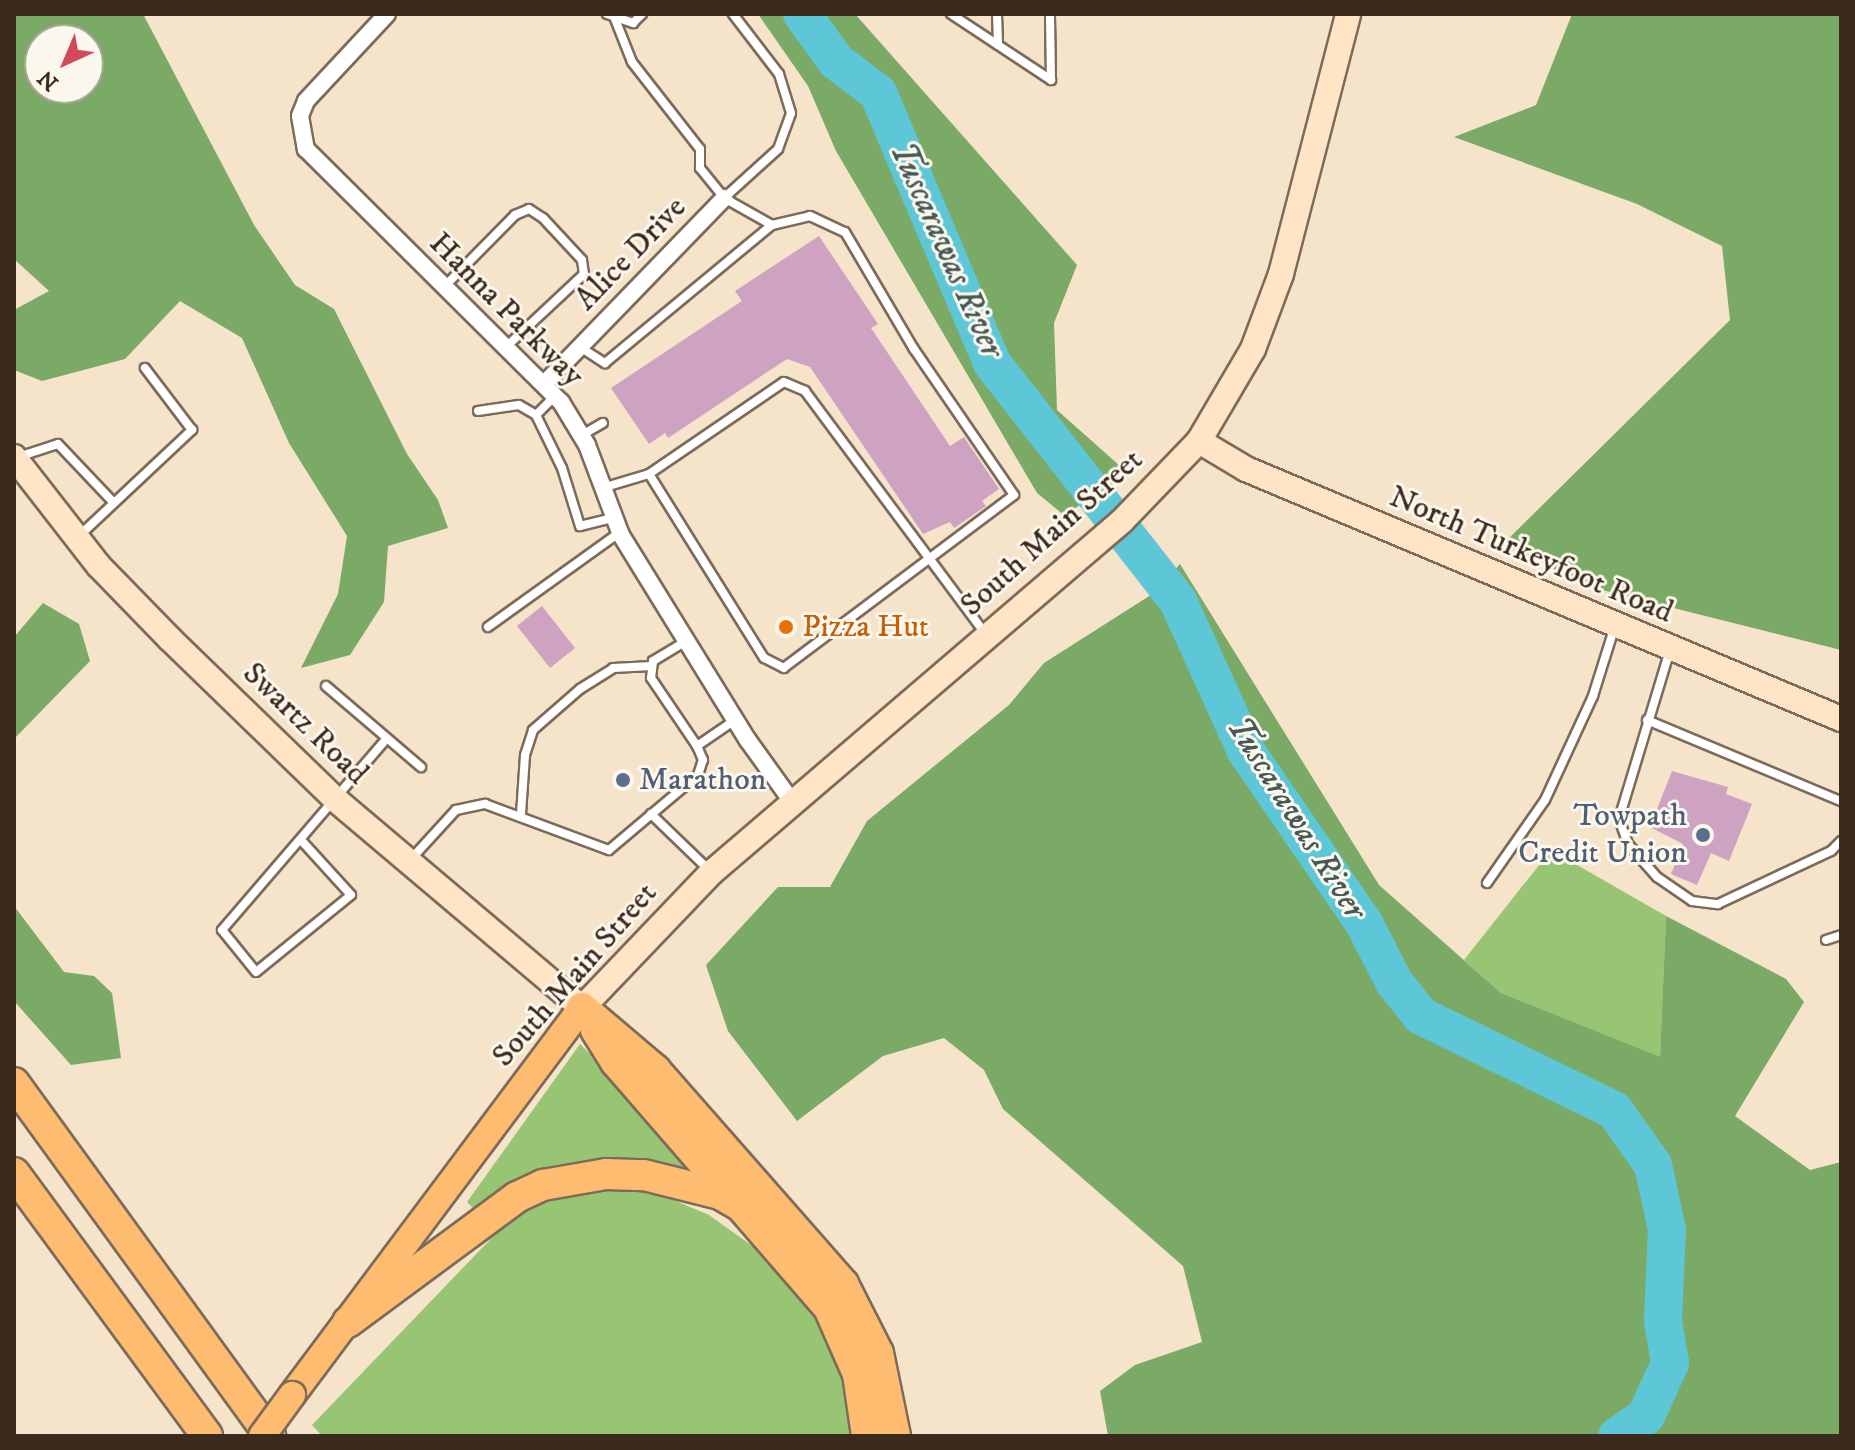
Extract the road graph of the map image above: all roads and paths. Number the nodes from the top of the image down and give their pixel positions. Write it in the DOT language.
graph roads {
  1 [pos="387,14"];
  2 [pos="642,14"];
  3 [pos="733,14"];
  4 [pos="951,14"];
  5 [pos="997,14"];
  6 [pos="1050,14"];
  7 [pos="1348,14"];
  8 [pos="611,17"];
  9 [pos="998,45"];
  10 [pos="724,198"];
  11 [pos="772,225"];
  12 [pos="444,287"];
  13 [pos="580,347"];
  14 [pos="506,348"];
  15 [pos="145,368"];
  16 [pos="549,390"];
  17 [pos="478,411"];
  18 [pos="536,415"];
  19 [pos="603,423"];
  20 [pos="582,435"];
  21 [pos="1199,441"];
  22 [pos="16,463"];
  23 [pos="649,474"];
  24 [pos="602,488"];
  25 [pos="114,503"];
  26 [pos="616,525"];
  27 [pos="76,539"];
  28 [pos="927,560"];
  29 [pos="1615,625"];
  30 [pos="488,627"];
  31 [pos="988,637"];
  32 [pos="686,641"];
  33 [pos="1670,649"];
  34 [pos="652,666"];
  35 [pos="326,686"];
  36 [pos="1841,719"];
  37 [pos="735,720"];
  38 [pos="1647,720"];
  39 [pos="387,738"];
  40 [pos="697,746"];
  41 [pos="421,767"];
  42 [pos="336,800"];
  43 [pos="1841,801"];
  44 [pos="793,803"];
  45 [pos="521,814"];
  46 [pos="651,814"];
  47 [pos="301,840"];
  48 [pos="1841,841"];
  49 [pos="409,862"];
  50 [pos="711,873"];
  51 [pos="1487,883"];
  52 [pos="1841,935"];
  53 [pos="1826,940"];
  54 [pos="582,1008"];
  55 [pos="14,1083"];
  56 [pos="14,1173"];
  57 [pos="740,1206"];
  58 [pos="348,1322"];
  59 [pos="207,1436"];
  60 [pos="262,1436"];
  61 [pos="270,1436"];
  62 [pos="867,1436"];
  63 [pos="895,1436"];
  1 -- 12 [label="street, Hanna Parkway"];
  2 -- 8 [label="lane"];
  3 -- 10 [label="lane"];
  4 -- 9 [label="lane"];
  5 -- 9 [label="lane"];
  6 -- 9 [label="lane"];
  7 -- 21 [label="street, South Main Street"];
  8 -- 10 [label="lane"];
  10 -- 11 [label="lane"];
  10 -- 13 [label="street, Alice Drive"];
  11 -- 13 [label="lane"];
  11 -- 28 [label="lane"];
  12 -- 14 [label="street, Hanna Parkway"];
  12 -- 14 [label="lane"];
  13 -- 16 [label="street, Alice Drive"];
  14 -- 16 [label="street, Hanna Parkway"];
  15 -- 25 [label="lane"];
  16 -- 18 [label="lane"];
  16 -- 20 [label="street, Hanna Parkway"];
  17 -- 18 [label="lane"];
  18 -- 26 [label="lane"];
  19 -- 20 [label="lane"];
  20 -- 24 [label="street, Hanna Parkway"];
  21 -- 29 [label="street, North Turkeyfoot Road"];
  21 -- 31 [label="street, South Main Street"];
  22 -- 25 [label="lane"];
  22 -- 27 [label="street, Swartz Road"];
  23 -- 24 [label="lane"];
  23 -- 28 [label="lane"];
  23 -- 28 [label="lane"];
  24 -- 26 [label="street, Hanna Parkway"];
  25 -- 27 [label="lane"];
  26 -- 30 [label="lane"];
  26 -- 32 [label="street, Hanna Parkway"];
  27 -- 42 [label="street, Swartz Road"];
  28 -- 31 [label="lane"];
  29 -- 33 [label="street, North Turkeyfoot Road"];
  29 -- 51 [label="lane"];
  31 -- 44 [label="street, South Main Street"];
  32 -- 34 [label="lane"];
  32 -- 37 [label="street, Hanna Parkway"];
  33 -- 36 [label="street, North Turkeyfoot Road"];
  33 -- 38 [label="lane"];
  34 -- 40 [label="lane"];
  34 -- 45 [label="lane"];
  35 -- 39 [label="lane"];
  37 -- 40 [label="lane"];
  37 -- 44 [label="street, Hanna Parkway"];
  38 -- 43 [label="lane"];
  38 -- 48 [label="lane"];
  39 -- 41 [label="lane"];
  39 -- 42 [label="lane"];
  40 -- 46 [label="lane"];
  42 -- 47 [label="lane"];
  42 -- 49 [label="street, Swartz Road"];
  44 -- 50 [label="street, South Main Street"];
  45 -- 46 [label="lane"];
  45 -- 49 [label="lane"];
  46 -- 50 [label="lane"];
  47 -- 47 [label="lane"];
  49 -- 54 [label="street, Swartz Road"];
  50 -- 54 [label="street, South Main Street"];
  52 -- 53 [label="lane"];
  54 -- 57 [label="highway"];
  54 -- 58 [label="main road, South Main Street"];
  54 -- 63 [label="highway"];
  55 -- 61 [label="highway"];
  56 -- 59 [label="highway"];
  57 -- 58 [label="highway"];
  57 -- 62 [label="highway"];
  58 -- 60 [label="main road, South Main Street, bridge"];
}
